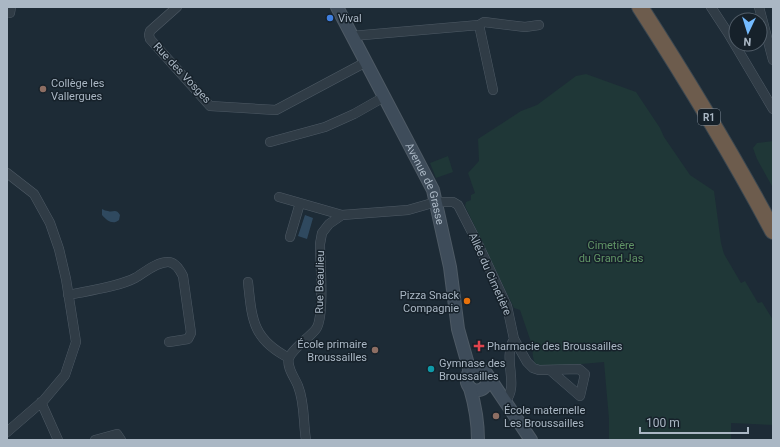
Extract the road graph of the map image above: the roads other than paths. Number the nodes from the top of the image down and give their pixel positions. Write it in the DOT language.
graph roads {
  1 [pos="11,7"];
  2 [pos="177,7"];
  3 [pos="337,7"];
  4 [pos="640,7"];
  5 [pos="651,7"];
  6 [pos="711,7"];
  7 [pos="759,7"];
  8 [pos="7,10"];
  9 [pos="479,25"];
  10 [pos="539,25"];
  11 [pos="352,36"];
  12 [pos="773,60"];
  13 [pos="366,62"];
  14 [pos="494,90"];
  15 [pos="384,96"];
  16 [pos="773,110"];
  17 [pos="270,142"];
  18 [pos="7,173"];
  19 [pos="279,197"];
  20 [pos="436,202"];
  21 [pos="300,203"];
  22 [pos="773,210"];
  23 [pos="342,215"];
  24 [pos="773,231"];
  25 [pos="290,237"];
  26 [pos="248,282"];
  27 [pos="68,295"];
  28 [pos="514,339"];
  29 [pos="169,342"];
  30 [pos="462,343"];
  31 [pos="289,358"];
  32 [pos="550,370"];
  33 [pos="481,382"];
  34 [pos="503,399"];
  35 [pos="41,402"];
  36 [pos="7,432"];
  37 [pos="58,440"];
  38 [pos="95,440"];
  39 [pos="121,440"];
  40 [pos="306,440"];
  41 [pos="478,440"];
  42 [pos="531,440"];
  1 -- 8 [label="street"];
  2 -- 13 [label="street, Rue des Vosges"];
  3 -- 11 [label="street, Avenue de Grasse"];
  4 -- 24 [label="highway, R1"];
  5 -- 22 [label="highway, R1"];
  6 -- 16 [label="street"];
  7 -- 12 [label="street"];
  9 -- 10 [label="street"];
  9 -- 11 [label="street"];
  9 -- 14 [label="street"];
  11 -- 13 [label="street, Avenue de Grasse"];
  13 -- 15 [label="street, Avenue de Grasse"];
  15 -- 17 [label="street"];
  15 -- 20 [label="street, Avenue de Grasse"];
  18 -- 27 [label="street"];
  19 -- 21 [label="street"];
  20 -- 23 [label="street"];
  20 -- 28 [label="street, Allée du Cimetière"];
  20 -- 30 [label="street, Avenue de Grasse"];
  21 -- 23 [label="street"];
  21 -- 25 [label="street"];
  23 -- 31 [label="street, Rue Beaulieu"];
  26 -- 31 [label="street"];
  27 -- 29 [label="street"];
  27 -- 35 [label="street"];
  28 -- 32 [label="street, Allée du Cimetière"];
  28 -- 34 [label="street"];
  30 -- 33 [label="street, Avenue de Grasse"];
  30 -- 33 [label="street"];
  31 -- 40 [label="street"];
  33 -- 34 [label="street, Avenue de Grasse"];
  33 -- 41 [label="street"];
  34 -- 42 [label="street, Avenue de Grasse"];
  35 -- 36 [label="street"];
  35 -- 37 [label="street"];
  38 -- 39 [label="street"];
}
